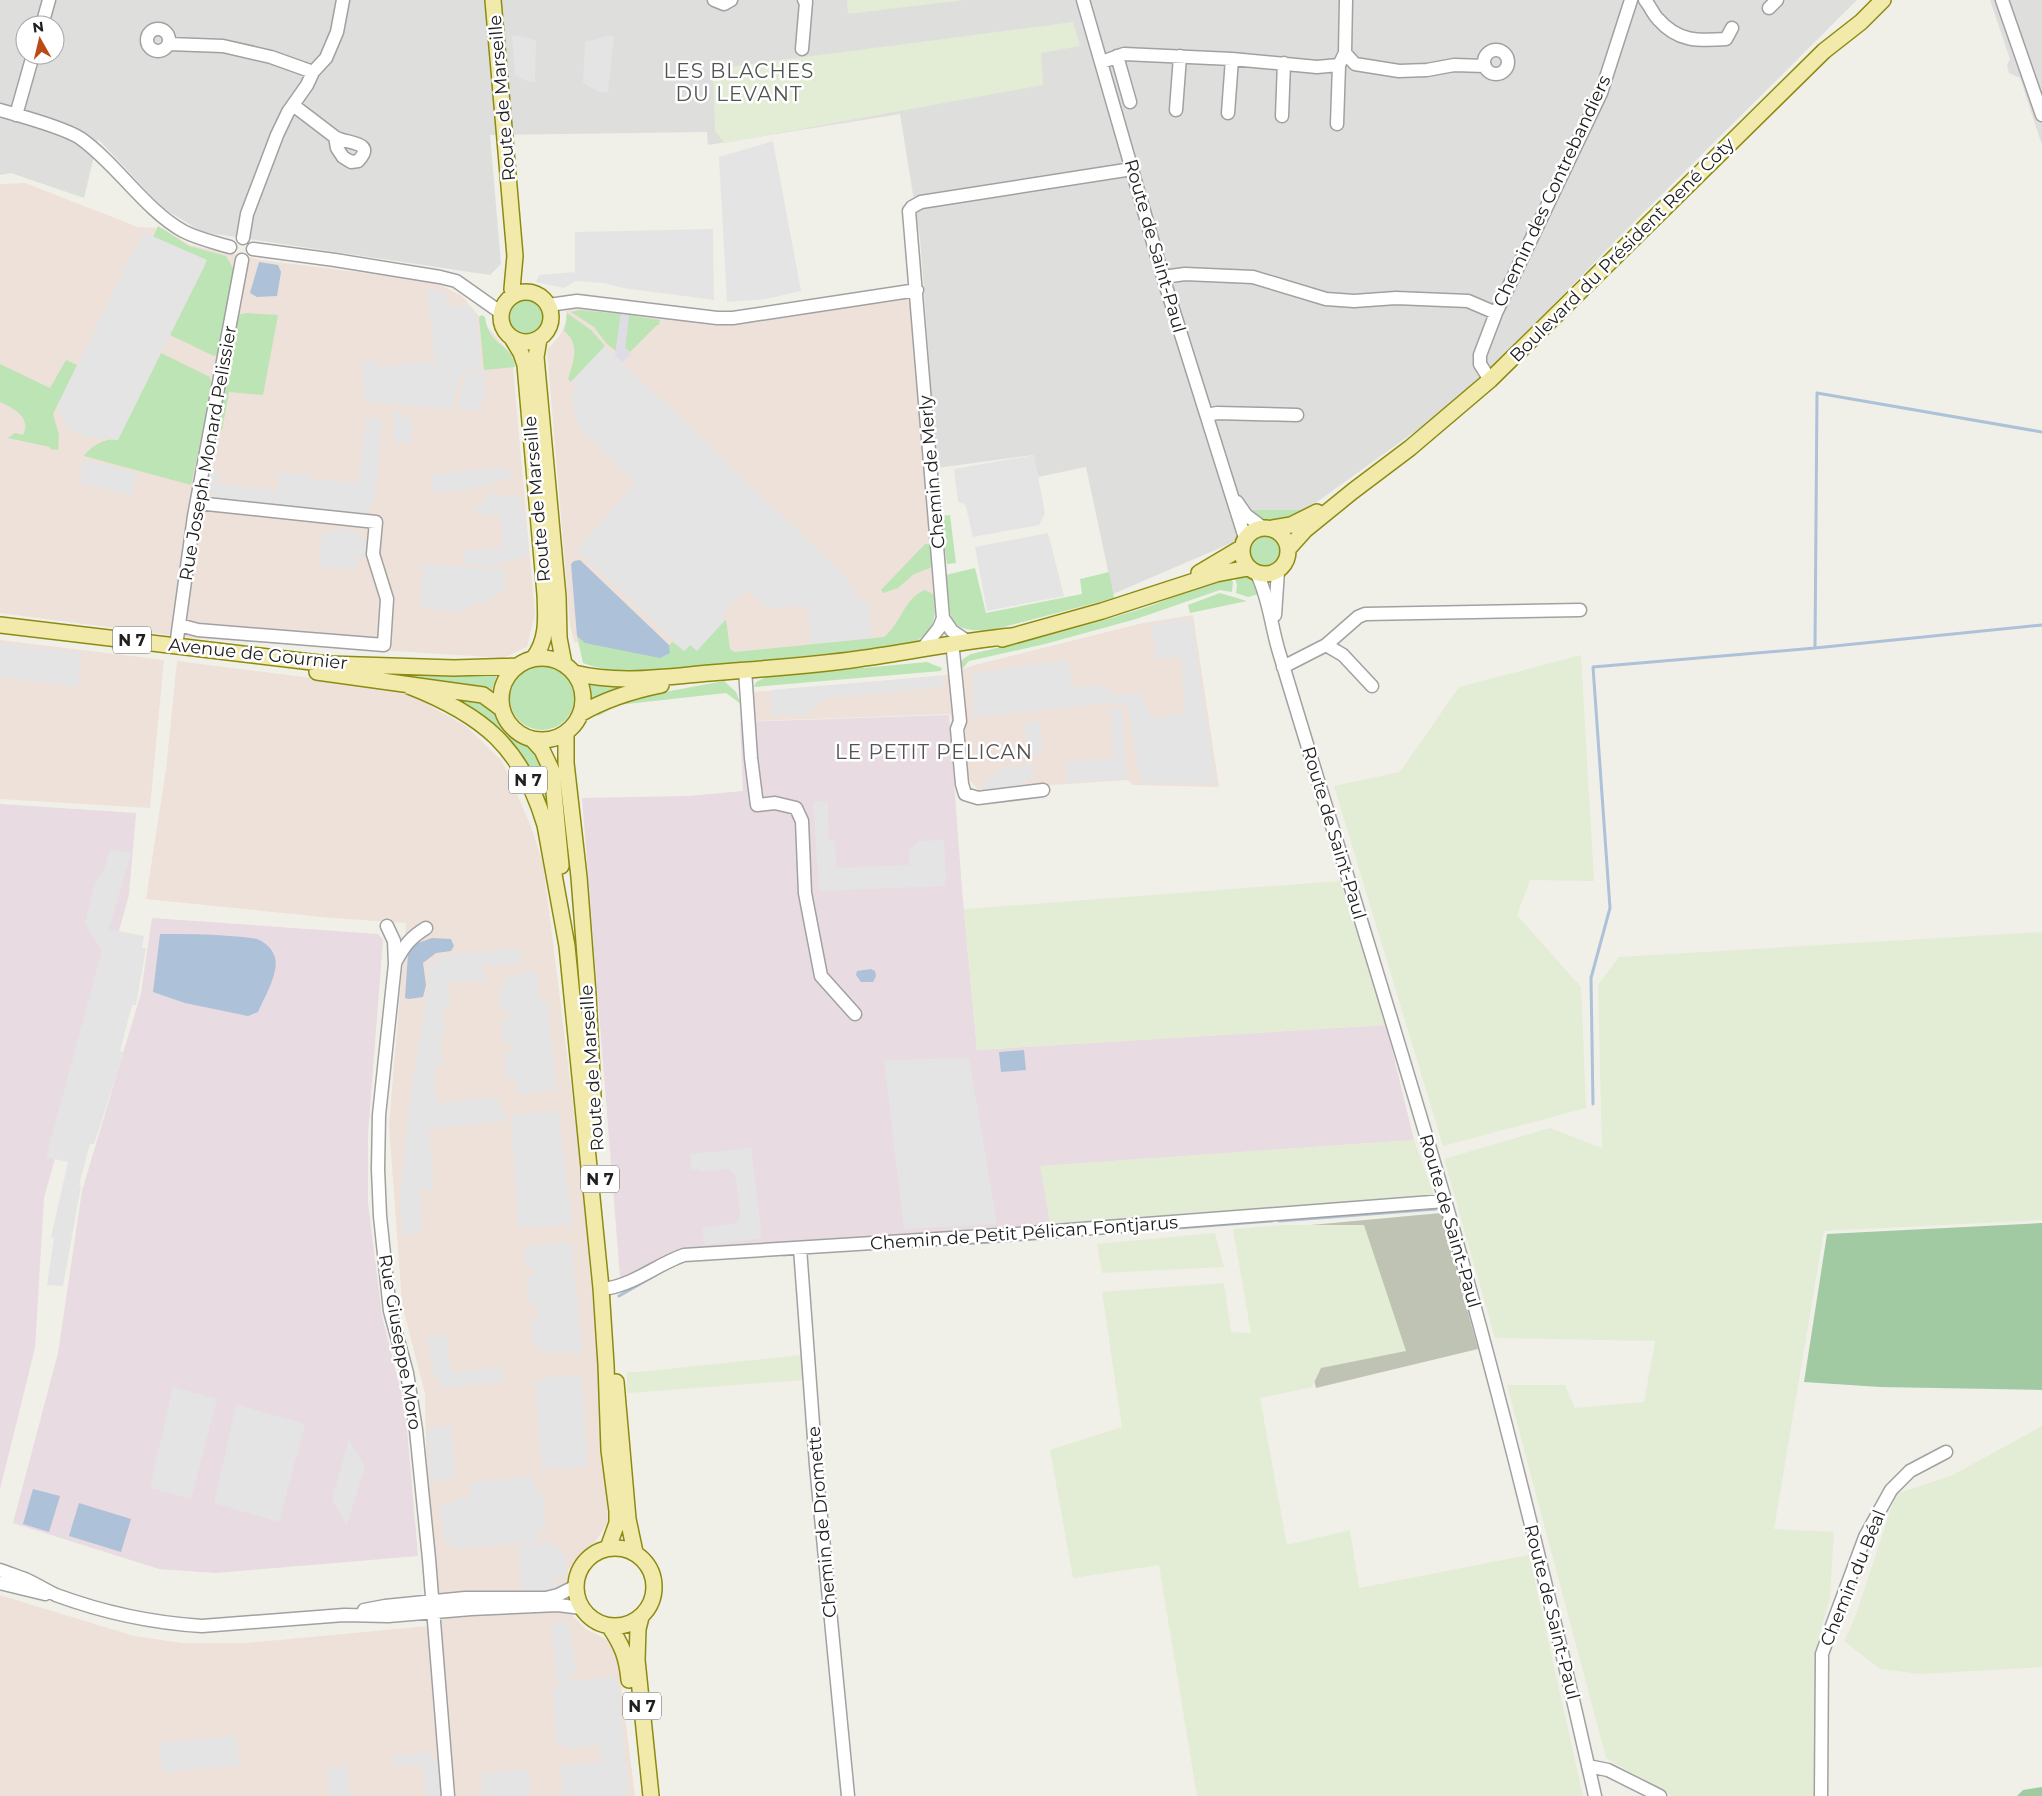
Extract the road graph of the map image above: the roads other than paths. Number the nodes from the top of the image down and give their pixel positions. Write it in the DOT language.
graph roads {
  1 [pos="49,0"];
  2 [pos="343,0"];
  3 [pos="493,0"];
  4 [pos="714,0"];
  5 [pos="731,0"];
  6 [pos="804,0"];
  7 [pos="1083,0"];
  8 [pos="1346,0"];
  9 [pos="1631,0"];
  10 [pos="1645,0"];
  11 [pos="1870,0"];
  12 [pos="1883,0"];
  13 [pos="2002,0"];
  14 [pos="45,15"];
  15 [pos="1732,28"];
  16 [pos="169,44"];
  17 [pos="802,49"];
  18 [pos="1824,51"];
  19 [pos="1345,53"];
  20 [pos="1117,56"];
  21 [pos="1180,56"];
  22 [pos="1232,58"];
  23 [pos="1102,62"];
  24 [pos="1284,63"];
  25 [pos="30,65"];
  26 [pos="1339,65"];
  27 [pos="1485,66"];
  28 [pos="313,72"];
  29 [pos="1130,102"];
  30 [pos="293,105"];
  31 [pos="0,110"];
  32 [pos="1176,110"];
  33 [pos="1228,113"];
  34 [pos="16,115"];
  35 [pos="2042,115"];
  36 [pos="1282,116"];
  37 [pos="1337,124"];
  38 [pos="335,137"];
  39 [pos="1132,169"];
  40 [pos="243,238"];
  41 [pos="230,247"];
  42 [pos="252,249"];
  43 [pos="515,256"];
  44 [pos="242,260"];
  45 [pos="1163,277"];
  46 [pos="917,290"];
  47 [pos="531,292"];
  48 [pos="514,294"];
  49 [pos="549,306"];
  50 [pos="500,312"];
  51 [pos="1496,313"];
  52 [pos="512,338"];
  53 [pos="538,339"];
  54 [pos="1490,380"];
  55 [pos="1207,415"];
  56 [pos="1297,415"];
  57 [pos="1231,491"];
  58 [pos="1353,491"];
  59 [pos="197,503"];
  60 [pos="1267,528"];
  61 [pos="1243,543"];
  62 [pos="1288,549"];
  63 [pos="1252,571"];
  64 [pos="1278,571"];
  65 [pos="1174,587"];
  66 [pos="1580,610"];
  67 [pos="943,618"];
  68 [pos="0,625"];
  69 [pos="180,625"];
  70 [pos="0,633"];
  71 [pos="1012,636"];
  72 [pos="967,641"];
  73 [pos="1326,645"];
  74 [pos="176,646"];
  75 [pos="923,648"];
  76 [pos="952,651"];
  77 [pos="1278,652"];
  78 [pos="533,659"];
  79 [pos="858,659"];
  80 [pos="517,666"];
  81 [pos="1283,666"];
  82 [pos="454,668"];
  83 [pos="569,668"];
  84 [pos="745,670"];
  85 [pos="728,672"];
  86 [pos="381,682"];
  87 [pos="409,686"];
  88 [pos="1372,686"];
  89 [pos="502,709"];
  90 [pos="580,714"];
  91 [pos="566,733"];
  92 [pos="532,739"];
  93 [pos="1043,790"];
  94 [pos="387,926"];
  95 [pos="426,928"];
  96 [pos="565,930"];
  97 [pos="395,964"];
  98 [pos="855,1014"];
  99 [pos="1445,1202"];
  100 [pos="800,1248"];
  101 [pos="609,1288"];
  102 [pos="1946,1452"];
  103 [pos="608,1548"];
  104 [pos="635,1552"];
  105 [pos="0,1570"];
  106 [pos="0,1576"];
  107 [pos="24,1579"];
  108 [pos="0,1583"];
  109 [pos="576,1586"];
  110 [pos="55,1594"];
  111 [pos="433,1606"];
  112 [pos="582,1608"];
  113 [pos="344,1615"];
  114 [pos="641,1617"];
  115 [pos="609,1626"];
  116 [pos="1588,1766"];
  117 [pos="448,1796"];
  118 [pos="641,1796"];
  119 [pos="651,1796"];
  120 [pos="848,1796"];
  121 [pos="1595,1796"];
  122 [pos="1660,1796"];
  123 [pos="1822,1796"];
  1 -- 14 [label="street"];
  2 -- 28 [label="street"];
  3 -- 43 [label="main road, Route de Marseille"];
  4 -- 5 [label="street"];
  6 -- 17 [label="street"];
  7 -- 23 [label="street, Route de Saint-Paul"];
  8 -- 19 [label="street"];
  9 -- 51 [label="street, Chemin des Contrebandiers"];
  10 -- 15 [label="street"];
  11 -- 18 [label="main road"];
  12 -- 18 [label="main road, Boulevard du Président René Coty"];
  13 -- 35 [label="street"];
  16 -- 28 [label="street"];
  18 -- 54 [label="main road, Boulevard du Président René Coty"];
  19 -- 26 [label="street"];
  19 -- 27 [label="street"];
  20 -- 21 [label="street"];
  20 -- 23 [label="street"];
  20 -- 29 [label="street"];
  21 -- 22 [label="street"];
  21 -- 32 [label="street"];
  22 -- 24 [label="street"];
  22 -- 33 [label="street"];
  23 -- 39 [label="street, Route de Saint-Paul"];
  24 -- 26 [label="street"];
  24 -- 36 [label="street"];
  25 -- 34 [label="street"];
  26 -- 37 [label="street"];
  28 -- 30 [label="street"];
  30 -- 38 [label="street"];
  30 -- 40 [label="street"];
  31 -- 34 [label="street"];
  34 -- 41 [label="street"];
  39 -- 45 [label="street, Route de Saint-Paul"];
  39 -- 46 [label="street, Chemin de Merly"];
  40 -- 41 [label="street"];
  40 -- 42 [label="street"];
  41 -- 44 [label="street"];
  42 -- 44 [label="street"];
  42 -- 50 [label="street"];
  43 -- 47 [label="main road"];
  43 -- 48 [label="main road"];
  44 -- 59 [label="street, Rue Joseph Monard Pelissier"];
  45 -- 51 [label="street"];
  45 -- 55 [label="street, Route de Saint-Paul"];
  46 -- 49 [label="street"];
  46 -- 67 [label="street, Chemin de Merly"];
  47 -- 48 [label="main road"];
  47 -- 49 [label="main road"];
  48 -- 50 [label="main road"];
  49 -- 53 [label="main road"];
  50 -- 52 [label="main road"];
  51 -- 54 [label="street, Chemin des Contrebandiers"];
  52 -- 53 [label="main road"];
  52 -- 78 [label="main road, Route de Marseille"];
  53 -- 83 [label="main road, Route de Marseille"];
  54 -- 58 [label="main road, Boulevard du Président René Coty"];
  55 -- 56 [label="street"];
  55 -- 57 [label="street, Route de Saint-Paul"];
  57 -- 60 [label="street, Route de Saint-Paul"];
  57 -- 61 [label="street, Route de Saint-Paul"];
  58 -- 60 [label="main road, Boulevard du Président René Coty"];
  58 -- 62 [label="main road, Boulevard du Président René Coty"];
  59 -- 69 [label="street, Rue Joseph Monard Pelissier"];
  59 -- 69 [label="street"];
  60 -- 61 [label="main road"];
  60 -- 62 [label="main road"];
  61 -- 63 [label="main road"];
  61 -- 65 [label="main road"];
  62 -- 64 [label="main road"];
  63 -- 64 [label="main road"];
  63 -- 65 [label="main road"];
  63 -- 77 [label="street, Route de Saint-Paul"];
  64 -- 77 [label="street, Route de Saint-Paul"];
  65 -- 71 [label="main road"];
  66 -- 73 [label="street"];
  67 -- 72 [label="street"];
  67 -- 75 [label="street"];
  68 -- 74 [label="main road, Avenue de Gournier / N 7"];
  69 -- 74 [label="street, Rue Joseph Monard Pelissier"];
  70 -- 86 [label="main road, Avenue de Gournier / N 7"];
  71 -- 72 [label="main road"];
  71 -- 76 [label="main road"];
  72 -- 75 [label="main road"];
  73 -- 81 [label="street"];
  73 -- 88 [label="street"];
  74 -- 82 [label="main road, Avenue de Gournier / N 7"];
  75 -- 79 [label="main road"];
  76 -- 79 [label="main road"];
  76 -- 93 [label="street"];
  77 -- 81 [label="street, Route de Saint-Paul"];
  78 -- 80 [label="main road"];
  78 -- 83 [label="main road"];
  79 -- 84 [label="main road"];
  80 -- 82 [label="main road, Avenue de Gournier / N 7"];
  80 -- 89 [label="main road"];
  81 -- 99 [label="street, Route de Saint-Paul"];
  82 -- 86 [label="main road"];
  83 -- 85 [label="main road"];
  83 -- 90 [label="main road"];
  84 -- 85 [label="main road"];
  84 -- 98 [label="street"];
  85 -- 90 [label="main road"];
  86 -- 87 [label="main road, Avenue de Gournier / N 7"];
  87 -- 89 [label="main road, Avenue de Gournier"];
  87 -- 96 [label="main road, N 7"];
  89 -- 92 [label="main road"];
  90 -- 91 [label="main road"];
  91 -- 92 [label="main road"];
  91 -- 101 [label="main road, Route de Marseille / N 7"];
  92 -- 96 [label="main road, N 7"];
  94 -- 97 [label="street, Rue Giuseppe Moro"];
  95 -- 97 [label="street, Rue Giuseppe Moro"];
  96 -- 103 [label="main road, Route de Marseille / N 7"];
  97 -- 111 [label="street, Rue Giuseppe Moro"];
  99 -- 100 [label="street, Chemin de Petit Pélican Fontjarus"];
  99 -- 116 [label="street, Route de Saint-Paul"];
  100 -- 101 [label="street, Chemin de Petit Pélican Fontjarus"];
  100 -- 120 [label="street, Chemin de Dromette"];
  101 -- 104 [label="main road, Route de Marseille / N 7"];
  102 -- 123 [label="street, Chemin du Béal"];
  103 -- 104 [label="main road"];
  103 -- 109 [label="main road"];
  104 -- 114 [label="main road"];
  105 -- 107 [label="street"];
  106 -- 107 [label="street"];
  107 -- 110 [label="street"];
  108 -- 110 [label="street"];
  109 -- 111 [label="street"];
  109 -- 112 [label="main road"];
  110 -- 113 [label="street"];
  111 -- 112 [label="street"];
  111 -- 113 [label="street"];
  111 -- 113 [label="street"];
  111 -- 117 [label="street, Rue Giuseppe Moro"];
  112 -- 115 [label="main road"];
  114 -- 115 [label="main road"];
  114 -- 119 [label="main road, N 7"];
  115 -- 118 [label="main road, N 7"];
  116 -- 121 [label="street, Route de Saint-Paul"];
  116 -- 122 [label="street"];
}
